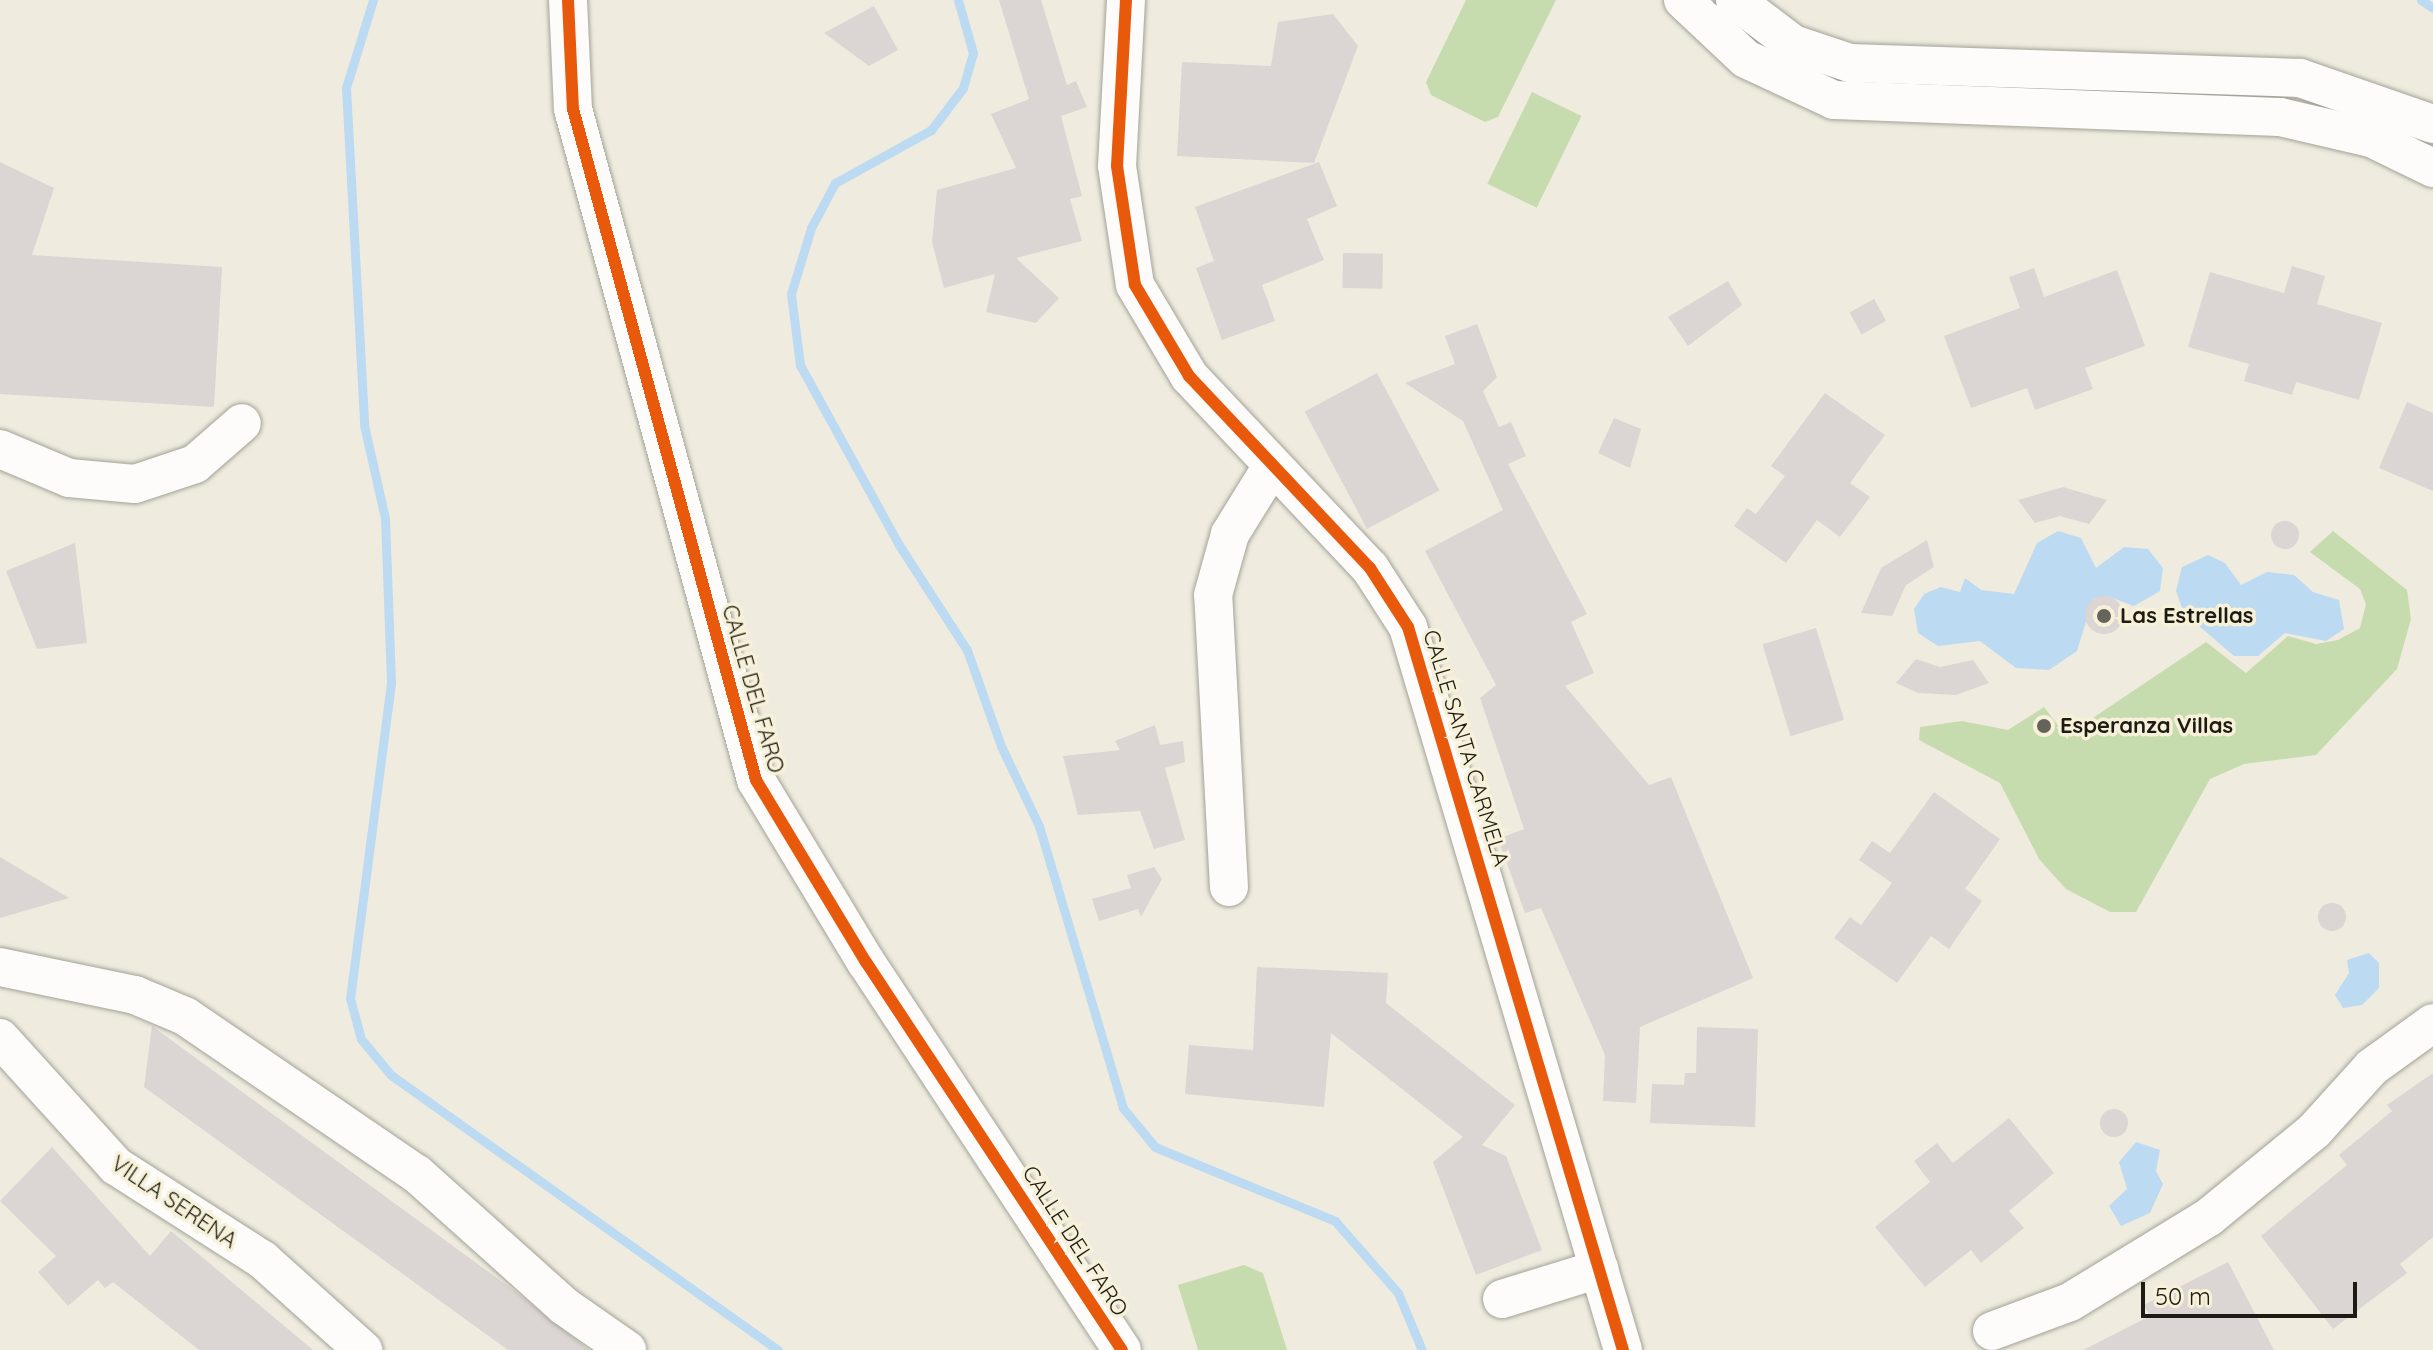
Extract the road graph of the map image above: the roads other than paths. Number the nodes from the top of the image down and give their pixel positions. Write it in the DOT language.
graph roads {
  1 [pos="568,0"];
  2 [pos="1126,0"];
  3 [pos="1683,0"];
  4 [pos="1735,0"];
  5 [pos="1978,68"];
  6 [pos="1977,108"];
  7 [pos="2433,124"];
  8 [pos="2433,168"];
  9 [pos="242,423"];
  10 [pos="0,449"];
  11 [pos="1272,466"];
  12 [pos="1229,887"];
  13 [pos="0,967"];
  14 [pos="2433,1023"];
  15 [pos="0,1038"];
  16 [pos="1599,1269"];
  17 [pos="1502,1299"];
  18 [pos="1992,1331"];
  19 [pos="363,1350"];
  20 [pos="627,1350"];
  21 [pos="1122,1350"];
  22 [pos="1623,1350"];
  1 -- 21 [label="street, CALLE DEL FARO"];
  2 -- 11 [label="street, CALLE SANTA CARMELA"];
  3 -- 6 [label="street"];
  4 -- 5 [label="street"];
  5 -- 6 [label="street"];
  5 -- 7 [label="street"];
  6 -- 8 [label="street"];
  9 -- 10 [label="street"];
  11 -- 12 [label="street"];
  11 -- 16 [label="street, CALLE SANTA CARMELA"];
  13 -- 20 [label="street"];
  14 -- 18 [label="street"];
  15 -- 19 [label="street, VILLA SERENA"];
  16 -- 17 [label="street"];
  16 -- 22 [label="street, CALLE SANTA CARMELA"];
}
